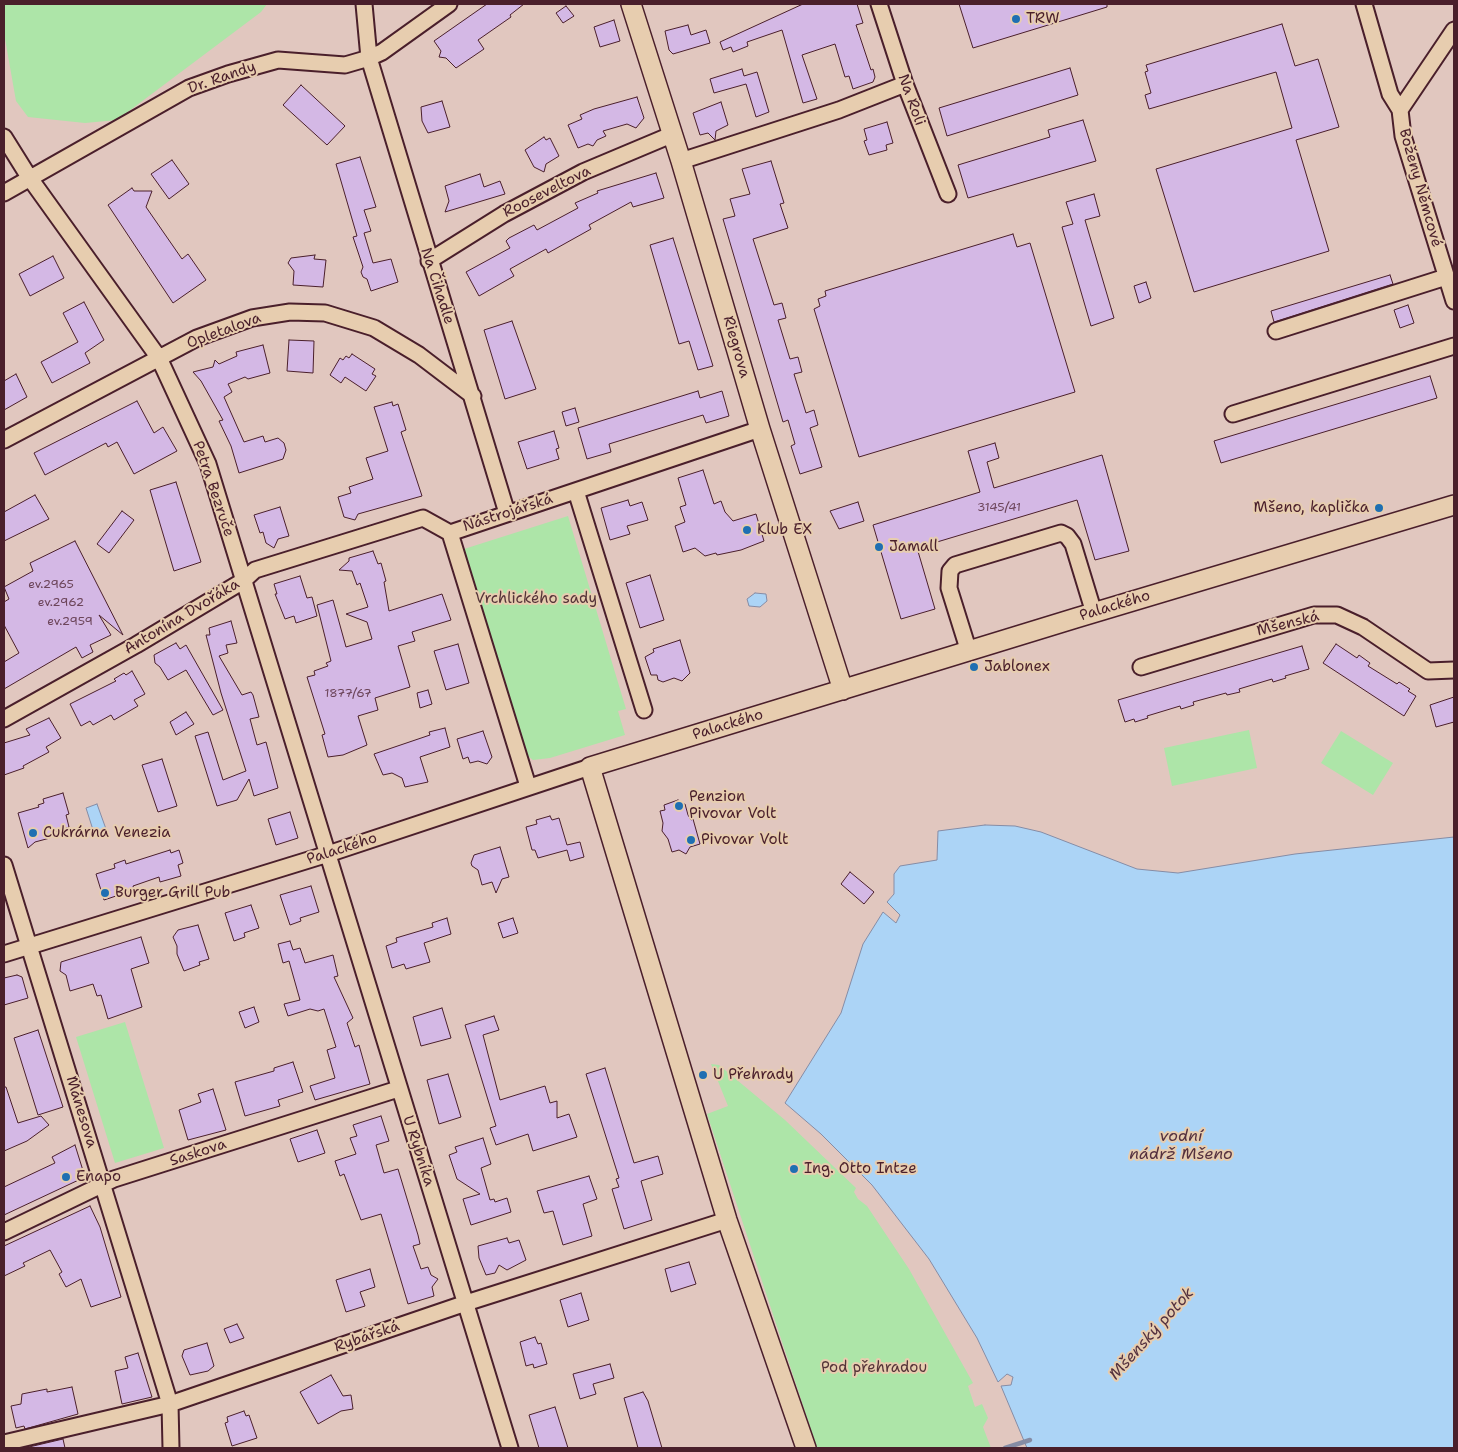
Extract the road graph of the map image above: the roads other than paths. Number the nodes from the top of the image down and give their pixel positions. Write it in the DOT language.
graph roads {
  1 [pos="364,4"];
  2 [pos="449,4"];
  3 [pos="631,4"];
  4 [pos="879,4"];
  5 [pos="1364,4"];
  6 [pos="1454,30"];
  7 [pos="369,58"];
  8 [pos="904,84"];
  9 [pos="1400,110"];
  10 [pos="671,135"];
  11 [pos="4,137"];
  12 [pos="681,161"];
  13 [pos="30,177"];
  14 [pos="4,193"];
  15 [pos="948,194"];
  16 [pos="429,261"];
  17 [pos="1446,277"];
  18 [pos="1454,301"];
  19 [pos="1276,331"];
  20 [pos="1454,346"];
  21 [pos="159,358"];
  22 [pos="473,396"];
  23 [pos="1233,414"];
  24 [pos="760,429"];
  25 [pos="4,440"];
  26 [pos="576,491"];
  27 [pos="1454,505"];
  28 [pos="507,513"];
  29 [pos="450,532"];
  30 [pos="243,581"];
  31 [pos="1094,612"];
  32 [pos="969,652"];
  33 [pos="1140,667"];
  34 [pos="1454,670"];
  35 [pos="843,690"];
  36 [pos="644,710"];
  37 [pos="4,719"];
  38 [pos="590,767"];
  39 [pos="528,786"];
  40 [pos="328,854"];
  41 [pos="4,865"];
  42 [pos="29,948"];
  43 [pos="4,954"];
  44 [pos="398,1090"];
  45 [pos="103,1184"];
  46 [pos="727,1220"];
  47 [pos="4,1232"];
  48 [pos="466,1303"];
  49 [pos="170,1404"];
  50 [pos="4,1443"];
  51 [pos="171,1448"];
  52 [pos="510,1448"];
  53 [pos="806,1448"];
  1 -- 7 [label="street, Na Čihadle"];
  2 -- 7 [label="street, Dr. Randy"];
  3 -- 10 [label="street, Riegrova"];
  4 -- 8 [label="street, Na Roli"];
  5 -- 9 [label="street"];
  6 -- 9 [label="street, Boženy Němcové"];
  7 -- 13 [label="street, Dr. Randy"];
  7 -- 16 [label="street, Na Čihadle"];
  8 -- 12 [label="street"];
  8 -- 15 [label="street, Na Roli"];
  9 -- 17 [label="street, Boženy Němcové"];
  10 -- 12 [label="street, Riegrova"];
  10 -- 16 [label="street, Rooseveltova"];
  11 -- 13 [label="street, Petra Bezruče"];
  12 -- 24 [label="street, Riegrova"];
  13 -- 14 [label="street, Dr. Randy"];
  13 -- 21 [label="street, Petra Bezruče"];
  16 -- 22 [label="street, Na Čihadle"];
  17 -- 18 [label="street, Boženy Němcové"];
  17 -- 19 [label="street"];
  20 -- 23 [label="street"];
  21 -- 22 [label="street, Opletalova"];
  21 -- 25 [label="street, Opletalova"];
  21 -- 30 [label="street, Petra Bezruče"];
  22 -- 28 [label="street, Na Čihadle"];
  24 -- 26 [label="street, Nástrojářská"];
  24 -- 35 [label="street, Riegrova"];
  26 -- 28 [label="street, Nástrojářská"];
  26 -- 36 [label="street"];
  27 -- 31 [label="street, Palackého"];
  28 -- 29 [label="street, Nástrojářská"];
  29 -- 30 [label="street, Antonína Dvořáka"];
  29 -- 39 [label="street, Nástrojářská"];
  30 -- 37 [label="street, Antonína Dvořáka"];
  30 -- 40 [label="street, Petra Bezruče"];
  31 -- 32 [label="street, Palackého"];
  31 -- 32 [label="street"];
  32 -- 35 [label="street, Palackého"];
  33 -- 34 [label="street, Mšenská"];
  35 -- 38 [label="street, Palackého"];
  38 -- 39 [label="street, Palackého"];
  38 -- 46 [label="street"];
  39 -- 40 [label="street, Palackého"];
  40 -- 42 [label="street, Palackého"];
  40 -- 44 [label="street, U Rybníka"];
  41 -- 42 [label="street, Mánesova"];
  42 -- 43 [label="street, Palackého"];
  42 -- 45 [label="street, Mánesova"];
  44 -- 45 [label="street, Saskova"];
  44 -- 48 [label="street, U Rybníka"];
  45 -- 47 [label="street, Saskova"];
  45 -- 49 [label="street, Mánesova"];
  46 -- 48 [label="street, Rybářská"];
  46 -- 53 [label="street"];
  48 -- 49 [label="street, Rybářská"];
  48 -- 52 [label="street, U Rybníka"];
  49 -- 50 [label="street, Rybářská"];
  49 -- 51 [label="street, Mánesova"];
}
